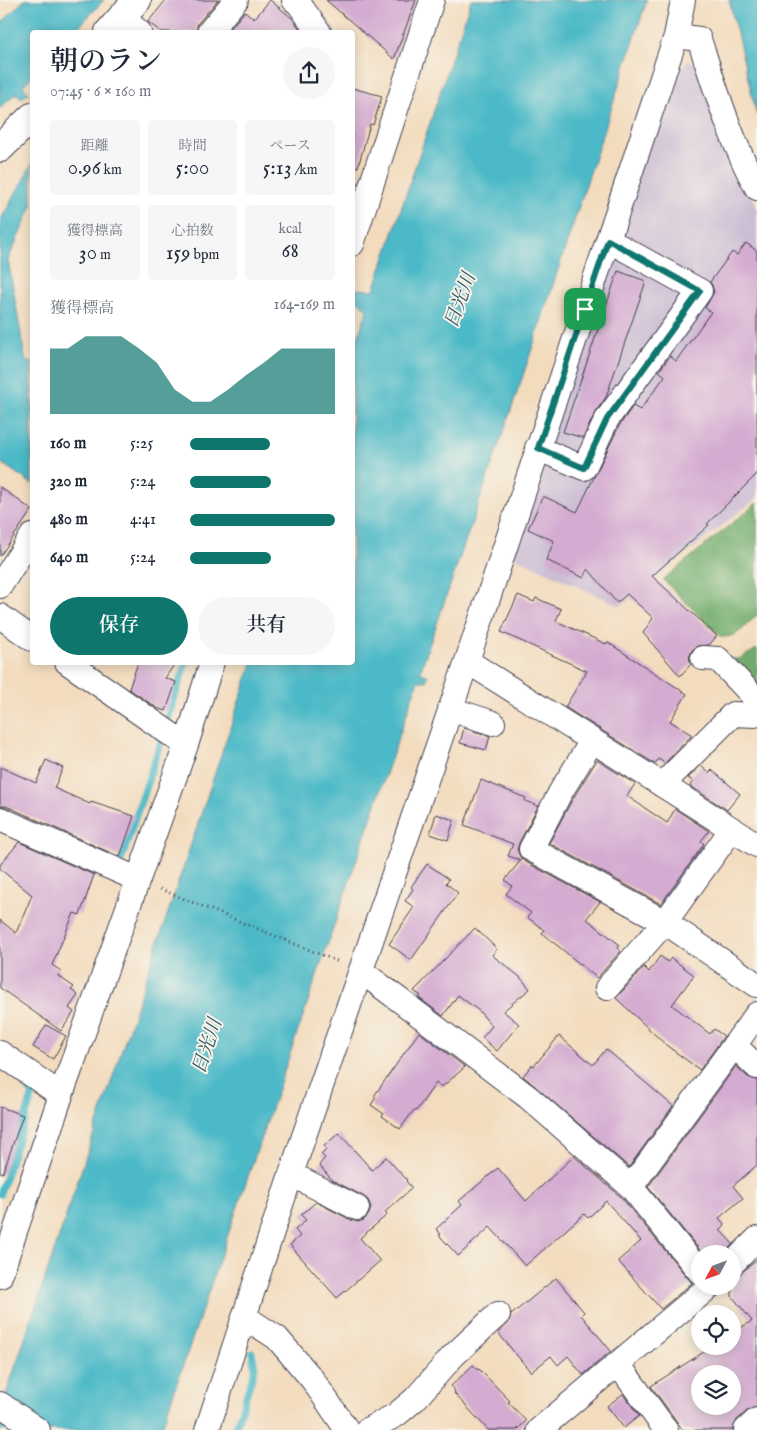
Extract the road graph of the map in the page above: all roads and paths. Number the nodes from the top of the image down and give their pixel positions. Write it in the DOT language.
graph roads {
  1 [pos="236,0"];
  2 [pos="294,0"];
  3 [pos="432,0"];
  4 [pos="683,0"];
  5 [pos="211,30"];
  6 [pos="318,30"];
  7 [pos="676,36"];
  8 [pos="30,119"];
  9 [pos="0,148"];
  10 [pos="757,188"];
  11 [pos="355,235"];
  12 [pos="608,240"];
  13 [pos="538,448"];
  14 [pos="30,539"];
  15 [pos="0,586"];
  16 [pos="0,616"];
  17 [pos="30,638"];
  18 [pos="703,658"];
  19 [pos="466,661"];
  20 [pos="71,665"];
  21 [pos="211,665"];
  22 [pos="757,700"];
  23 [pos="450,709"];
  24 [pos="757,713"];
  25 [pos="493,723"];
  26 [pos="592,741"];
  27 [pos="186,745"];
  28 [pos="662,785"];
  29 [pos="0,819"];
  30 [pos="732,829"];
  31 [pos="757,845"];
  32 [pos="137,879"];
  33 [pos="160,889"];
  34 [pos="665,922"];
  35 [pos="324,956"];
  36 [pos="361,971"];
  37 [pos="757,985"];
  38 [pos="607,988"];
  39 [pos="757,1014"];
  40 [pos="734,1045"];
  41 [pos="0,1053"];
  42 [pos="757,1067"];
  43 [pos="61,1094"];
  44 [pos="291,1174"];
  45 [pos="631,1186"];
  46 [pos="358,1208"];
  47 [pos="757,1239"];
  48 [pos="741,1255"];
  49 [pos="691,1261"];
  50 [pos="0,1276"];
  51 [pos="699,1295"];
  52 [pos="498,1314"];
  53 [pos="245,1317"];
  54 [pos="618,1364"];
  55 [pos="0,1404"];
  56 [pos="757,1420"];
  57 [pos="38,1430"];
  58 [pos="207,1430"];
  59 [pos="347,1430"];
  60 [pos="367,1430"];
  61 [pos="539,1430"];
  62 [pos="666,1430"];
  63 [pos="746,1430"];
  1 -- 5 [label="street"];
  2 -- 6 [label="street"];
  3 -- 11 [label="street"];
  4 -- 7 [label="street"];
  7 -- 10 [label="street"];
  7 -- 12 [label="street"];
  8 -- 9 [label="main road"];
  12 -- 13 [label="street"];
  12 -- 13 [label="street"];
  13 -- 19 [label="street"];
  14 -- 15 [label="street"];
  16 -- 17 [label="street"];
  18 -- 22 [label="street"];
  19 -- 23 [label="street"];
  19 -- 26 [label="street"];
  20 -- 27 [label="street"];
  21 -- 27 [label="street"];
  23 -- 25 [label="street"];
  23 -- 36 [label="street"];
  24 -- 28 [label="street"];
  26 -- 28 [label="street"];
  26 -- 34 [label="street"];
  27 -- 32 [label="street"];
  28 -- 30 [label="street"];
  29 -- 32 [label="street"];
  30 -- 31 [label="street"];
  30 -- 34 [label="street"];
  32 -- 43 [label="street"];
  33 -- 35 [label="path"];
  34 -- 37 [label="street"];
  34 -- 38 [label="street"];
  36 -- 44 [label="street"];
  36 -- 45 [label="street"];
  39 -- 40 [label="street"];
  40 -- 42 [label="street"];
  40 -- 45 [label="street"];
  41 -- 43 [label="street"];
  43 -- 50 [label="street"];
  44 -- 46 [label="street"];
  44 -- 53 [label="street"];
  45 -- 49 [label="street"];
  47 -- 48 [label="street"];
  51 -- 54 [label="street"];
  52 -- 60 [label="street"];
  53 -- 58 [label="street"];
  53 -- 59 [label="street"];
  54 -- 61 [label="street"];
  54 -- 62 [label="street"];
  55 -- 57 [label="street"];
  56 -- 63 [label="street"];
}
